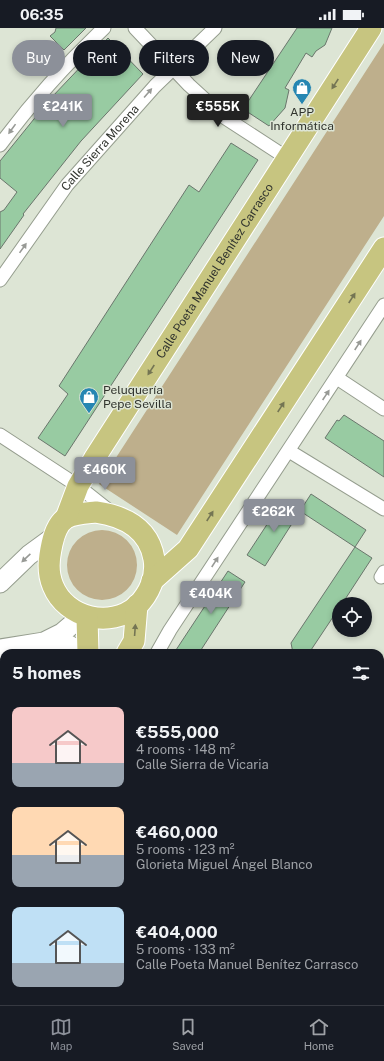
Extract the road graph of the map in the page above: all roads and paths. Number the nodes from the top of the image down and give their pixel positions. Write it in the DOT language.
graph roads {
  1 [pos="104,28"];
  2 [pos="135,28"];
  3 [pos="215,28"];
  4 [pos="371,28"];
  5 [pos="146,40"];
  6 [pos="202,40"];
  7 [pos="165,76"];
  8 [pos="181,76"];
  9 [pos="0,145"];
  10 [pos="287,158"];
  11 [pos="384,248"];
  12 [pos="0,280"];
  13 [pos="384,305"];
  14 [pos="337,378"];
  15 [pos="384,410"];
  16 [pos="0,435"];
  17 [pos="289,451"];
  18 [pos="78,486"];
  19 [pos="384,509"];
  20 [pos="116,516"];
  21 [pos="66,518"];
  22 [pos="54,536"];
  23 [pos="152,581"];
  24 [pos="0,583"];
  25 [pos="137,605"];
  26 [pos="85,616"];
  27 [pos="44,642"];
  28 [pos="0,649"];
  29 [pos="80,649"];
  30 [pos="88,649"];
  31 [pos="129,649"];
  32 [pos="159,649"];
  1 -- 9 [label="street, one-way"];
  2 -- 5 [label="street"];
  3 -- 6 [label="street, Calle Sierra Morena"];
  4 -- 10 [label="main road, Calle Poeta Manuel Benítez Carrasco, one-way"];
  12 -- 7 [label="street, Calle Sierra Morena, one-way"];
  8 -- 10 [label="street"];
  10 -- 18 [label="main road, Calle Poeta Manuel Benítez Carrasco, one-way"];
  23 -- 11 [label="main road, one-way"];
  14 -- 13 [label="street, one-way"];
  14 -- 15 [label="street"];
  17 -- 14 [label="street, one-way"];
  16 -- 18 [label="street"];
  17 -- 19 [label="street"];
  32 -- 17 [label="street, one-way"];
  18 -- 20 [label="street"];
  18 -- 21 [label="main road, Calle Poeta Manuel Benítez Carrasco"];
  20 -- 21 [label="main road"];
  20 -- 23 [label="main road"];
  21 -- 22 [label="main road"];
  22 -- 24 [label="main road, one-way"];
  22 -- 26 [label="main road"];
  23 -- 25 [label="main road"];
  25 -- 26 [label="main road"];
  31 -- 25 [label="main road, one-way"];
  26 -- 27 [label="main road"];
  26 -- 30 [label="main road"];
  27 -- 28 [label="main road"];
  27 -- 29 [label="main road"];
}
